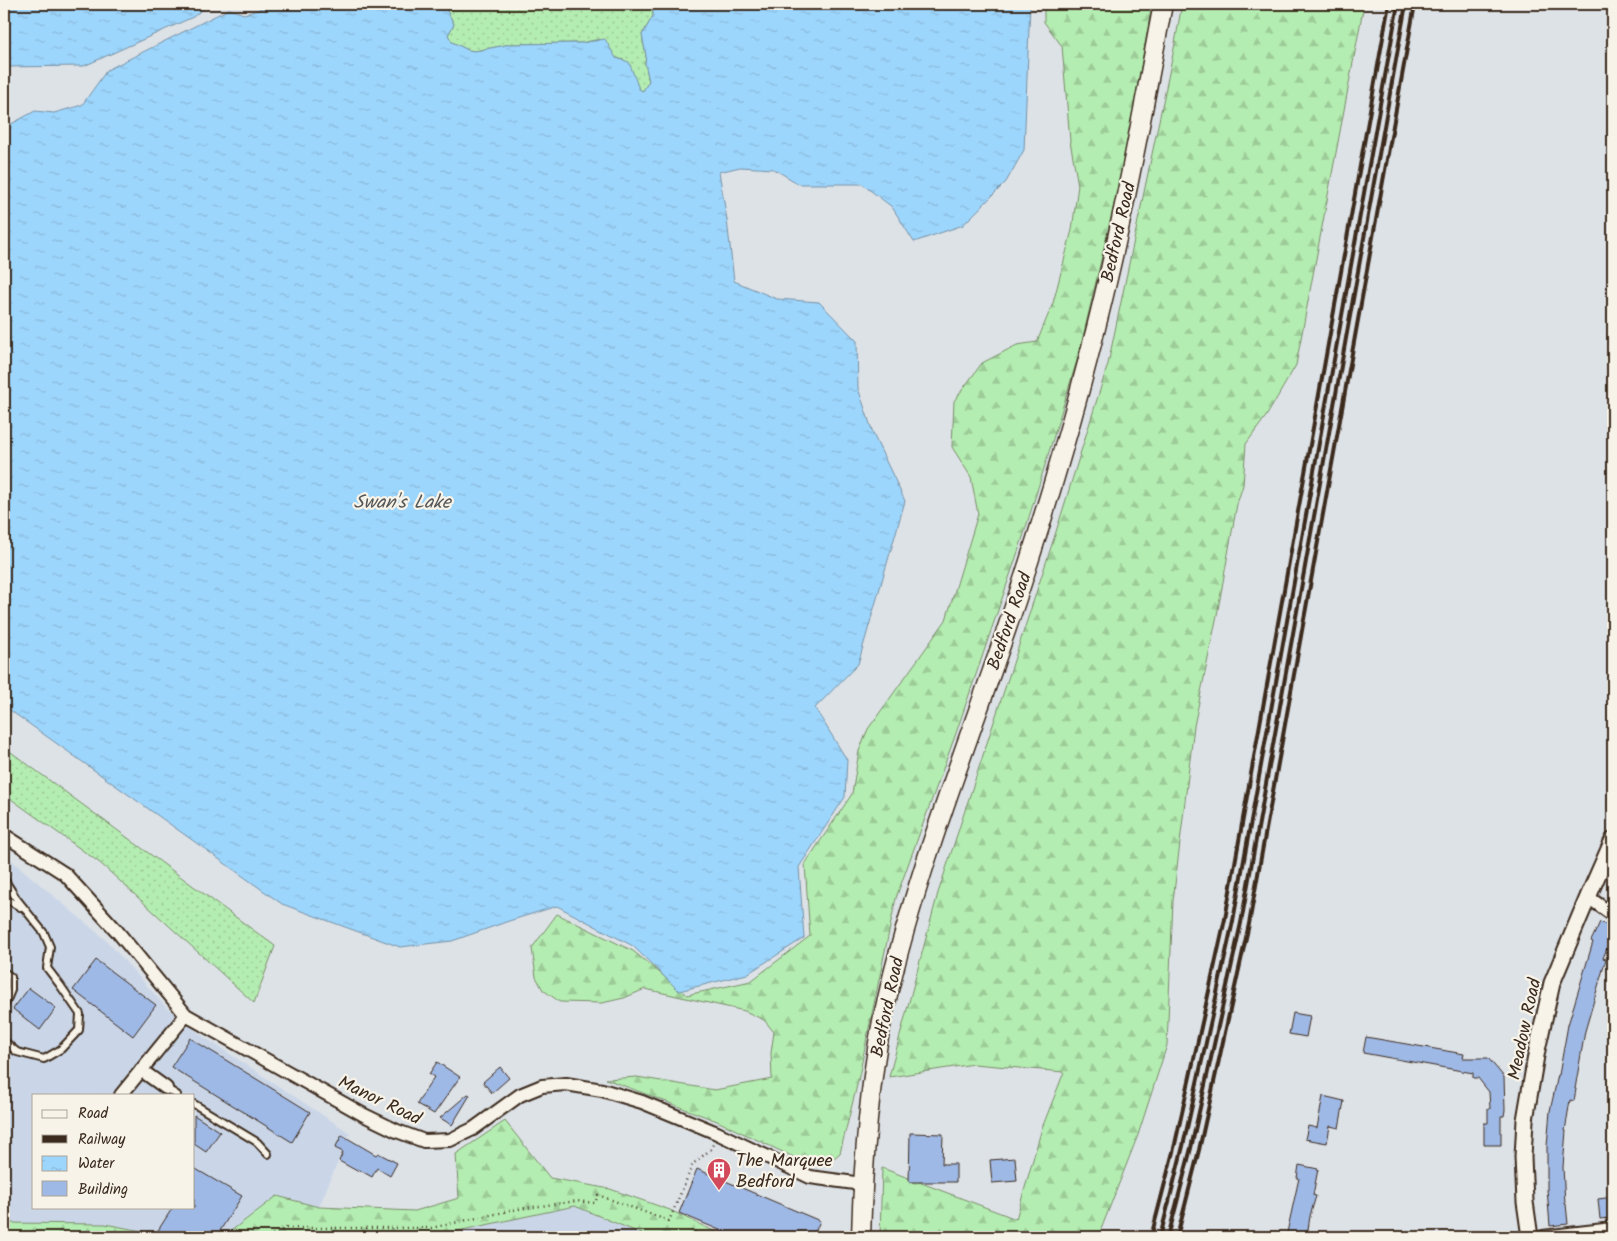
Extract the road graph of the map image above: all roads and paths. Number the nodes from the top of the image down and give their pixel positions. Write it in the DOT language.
graph roads {
  1 [pos="1163,4"];
  2 [pos="4,835"];
  3 [pos="1613,840"];
  4 [pos="4,879"];
  5 [pos="1588,897"];
  6 [pos="4,898"];
  7 [pos="24,909"];
  8 [pos="1613,915"];
  9 [pos="4,972"];
  10 [pos="4,1007"];
  11 [pos="186,1015"];
  12 [pos="4,1041"];
  13 [pos="141,1070"];
  14 [pos="172,1092"];
  15 [pos="122,1094"];
  16 [pos="195,1105"];
  17 [pos="710,1149"];
  18 [pos="268,1154"];
  19 [pos="862,1184"];
  20 [pos="1613,1229"];
  21 [pos="268,1237"];
  22 [pos="861,1237"];
  23 [pos="1530,1237"];
  24 [pos="1543,1237"];
  1 -- 19 [label="main road, Bedford Road"];
  2 -- 11 [label="street, Manor Road"];
  3 -- 5 [label="street, Meadow Road"];
  4 -- 7 [label="lane"];
  5 -- 8 [label="street"];
  5 -- 23 [label="street, Meadow Road"];
  6 -- 7 [label="lane"];
  7 -- 12 [label="lane"];
  9 -- 10 [label="lane"];
  11 -- 13 [label="street"];
  11 -- 19 [label="street, Manor Road"];
  13 -- 14 [label="street"];
  13 -- 15 [label="street"];
  16 -- 18 [label="lane"];
  17 -- 21 [label="path"];
  19 -- 22 [label="main road, Bedford Road"];
  20 -- 24 [label="street"];
}
